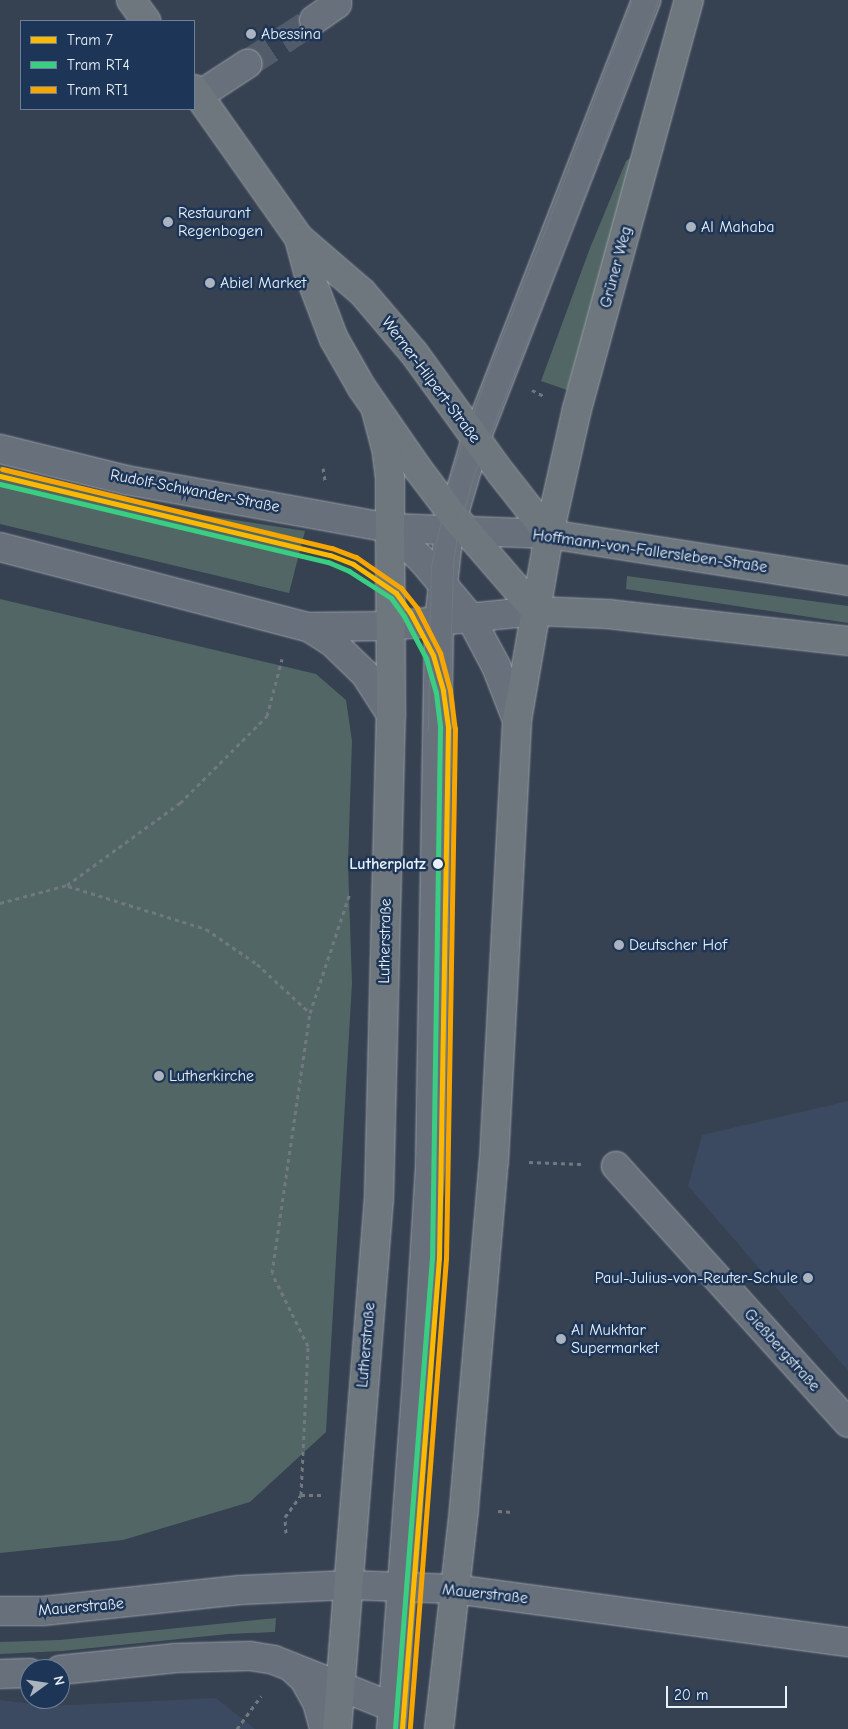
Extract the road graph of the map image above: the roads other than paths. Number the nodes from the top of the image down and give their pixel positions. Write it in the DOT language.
graph roads {
  1 [pos="130,0"];
  2 [pos="337,0"];
  3 [pos="646,0"];
  4 [pos="689,0"];
  5 [pos="145,20"];
  6 [pos="314,20"];
  7 [pos="247,64"];
  8 [pos="196,93"];
  9 [pos="299,238"];
  10 [pos="376,410"];
  11 [pos="476,439"];
  12 [pos="0,449"];
  13 [pos="455,525"];
  14 [pos="390,528"];
  15 [pos="549,534"];
  16 [pos="0,547"];
  17 [pos="848,581"];
  18 [pos="443,585"];
  19 [pos="536,611"];
  20 [pos="470,617"];
  21 [pos="439,621"];
  22 [pos="389,626"];
  23 [pos="308,627"];
  24 [pos="848,641"];
  25 [pos="391,714"];
  26 [pos="517,720"];
  27 [pos="616,1166"];
  28 [pos="848,1423"];
  29 [pos="349,1585"];
  30 [pos="402,1587"];
  31 [pos="454,1589"];
  32 [pos="0,1611"];
  33 [pos="848,1642"];
  34 [pos="290,1666"];
  35 [pos="70,1669"];
  36 [pos="20,1673"];
  37 [pos="0,1674"];
  38 [pos="340,1685"];
  39 [pos="392,1718"];
  40 [pos="324,1729"];
  41 [pos="337,1729"];
  42 [pos="439,1729"];
  1 -- 5 [label="main road"];
  2 -- 6 [label="street"];
  3 -- 11 [label="street"];
  4 -- 15 [label="main road, Grüner Weg"];
  7 -- 8 [label="street"];
  8 -- 9 [label="main road, Werner-Hilpert-Straße"];
  9 -- 10 [label="main road, Werner-Hilpert-Straße"];
  9 -- 11 [label="main road, Werner-Hilpert-Straße"];
  10 -- 13 [label="main road, Werner-Hilpert-Straße"];
  10 -- 14 [label="main road, Werner-Hilpert-Straße"];
  11 -- 13 [label="street"];
  11 -- 15 [label="main road, Werner-Hilpert-Straße"];
  12 -- 14 [label="street, Rudolf-Schwander-Straße"];
  13 -- 14 [label="street, Hoffmann-von-Fallersleben-Straße"];
  13 -- 15 [label="street, Hoffmann-von-Fallersleben-Straße"];
  13 -- 18 [label="street"];
  13 -- 19 [label="main road, Werner-Hilpert-Straße"];
  14 -- 18 [label="street"];
  14 -- 22 [label="main road, Lutherstraße"];
  15 -- 17 [label="main road, Hoffmann-von-Fallersleben-Straße"];
  15 -- 19 [label="main road"];
  16 -- 23 [label="street"];
  18 -- 20 [label="street"];
  18 -- 21 [label="street"];
  19 -- 20 [label="street"];
  19 -- 24 [label="main road"];
  19 -- 26 [label="main road"];
  20 -- 21 [label="street"];
  20 -- 26 [label="street"];
  21 -- 22 [label="street"];
  21 -- 30 [label="street"];
  22 -- 23 [label="street"];
  22 -- 25 [label="main road, Lutherstraße"];
  23 -- 25 [label="street"];
  25 -- 29 [label="main road, Lutherstraße"];
  26 -- 31 [label="main road"];
  27 -- 28 [label="street, Gießbergstraße"];
  29 -- 30 [label="street, Mauerstraße"];
  29 -- 32 [label="street, Mauerstraße"];
  29 -- 38 [label="main road, Lutherstraße"];
  30 -- 31 [label="street, Mauerstraße"];
  30 -- 39 [label="street"];
  31 -- 33 [label="street, Mauerstraße"];
  31 -- 42 [label="main road"];
  34 -- 35 [label="street"];
  34 -- 38 [label="street"];
  34 -- 40 [label="street"];
  36 -- 37 [label="street"];
  38 -- 39 [label="street"];
  38 -- 41 [label="main road, Lutherstraße"];
}
